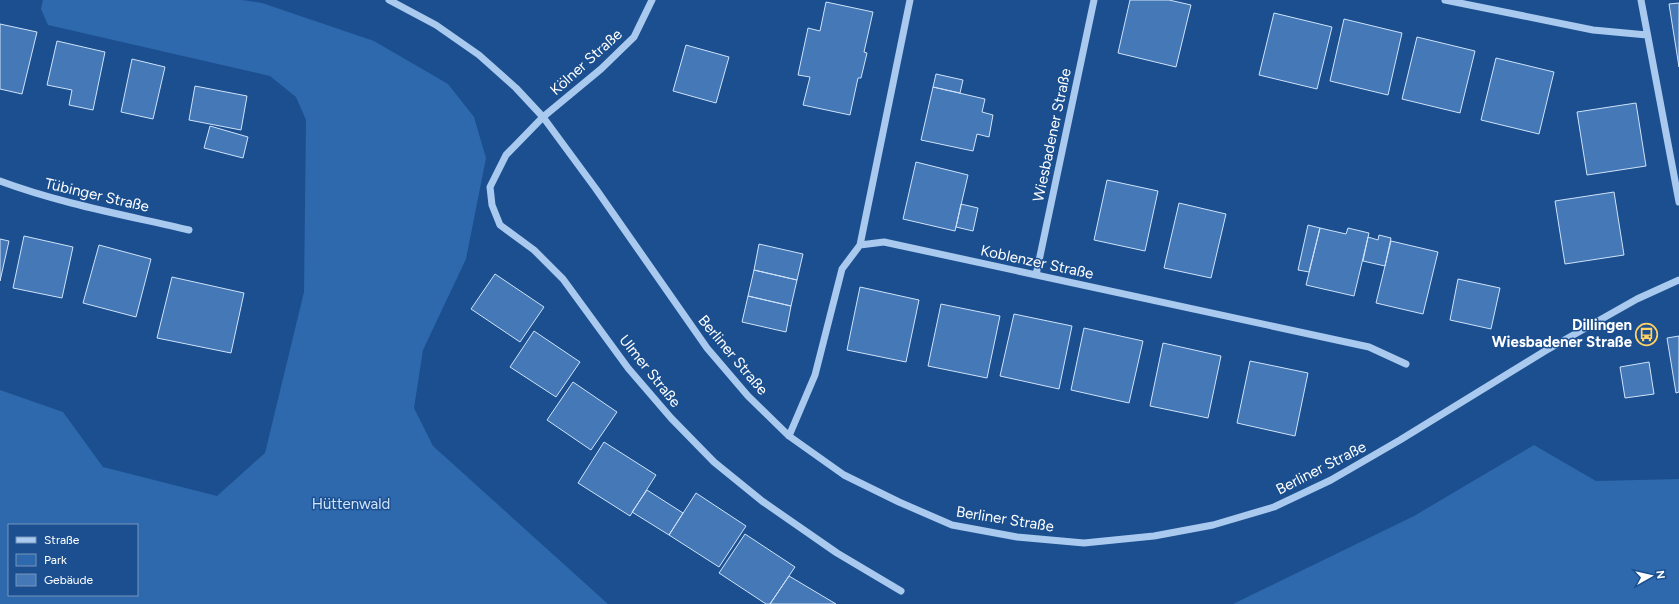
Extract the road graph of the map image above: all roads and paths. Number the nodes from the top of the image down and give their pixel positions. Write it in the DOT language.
graph roads {
  1 [pos="389,0"];
  2 [pos="652,0"];
  3 [pos="910,0"];
  4 [pos="1094,0"];
  5 [pos="1445,0"];
  6 [pos="1641,0"];
  7 [pos="1646,35"];
  8 [pos="543,117"];
  9 [pos="0,181"];
  10 [pos="1679,202"];
  11 [pos="189,230"];
  12 [pos="860,245"];
  13 [pos="1036,275"];
  14 [pos="1679,280"];
  15 [pos="1406,364"];
  16 [pos="789,436"];
  17 [pos="901,591"];
  1 -- 8 [label="street, Berliner Straße"];
  2 -- 8 [label="street, Kölner Straße"];
  3 -- 12 [label="street"];
  4 -- 13 [label="street, Wiesbadener Straße"];
  5 -- 7 [label="street"];
  6 -- 7 [label="street"];
  7 -- 10 [label="street"];
  8 -- 16 [label="street, Berliner Straße"];
  8 -- 17 [label="street, Ulmer Straße"];
  9 -- 11 [label="street, Tübinger Straße"];
  12 -- 13 [label="street, Koblenzer Straße"];
  12 -- 16 [label="street"];
  13 -- 15 [label="street, Koblenzer Straße"];
  14 -- 16 [label="street, Berliner Straße"];
}
